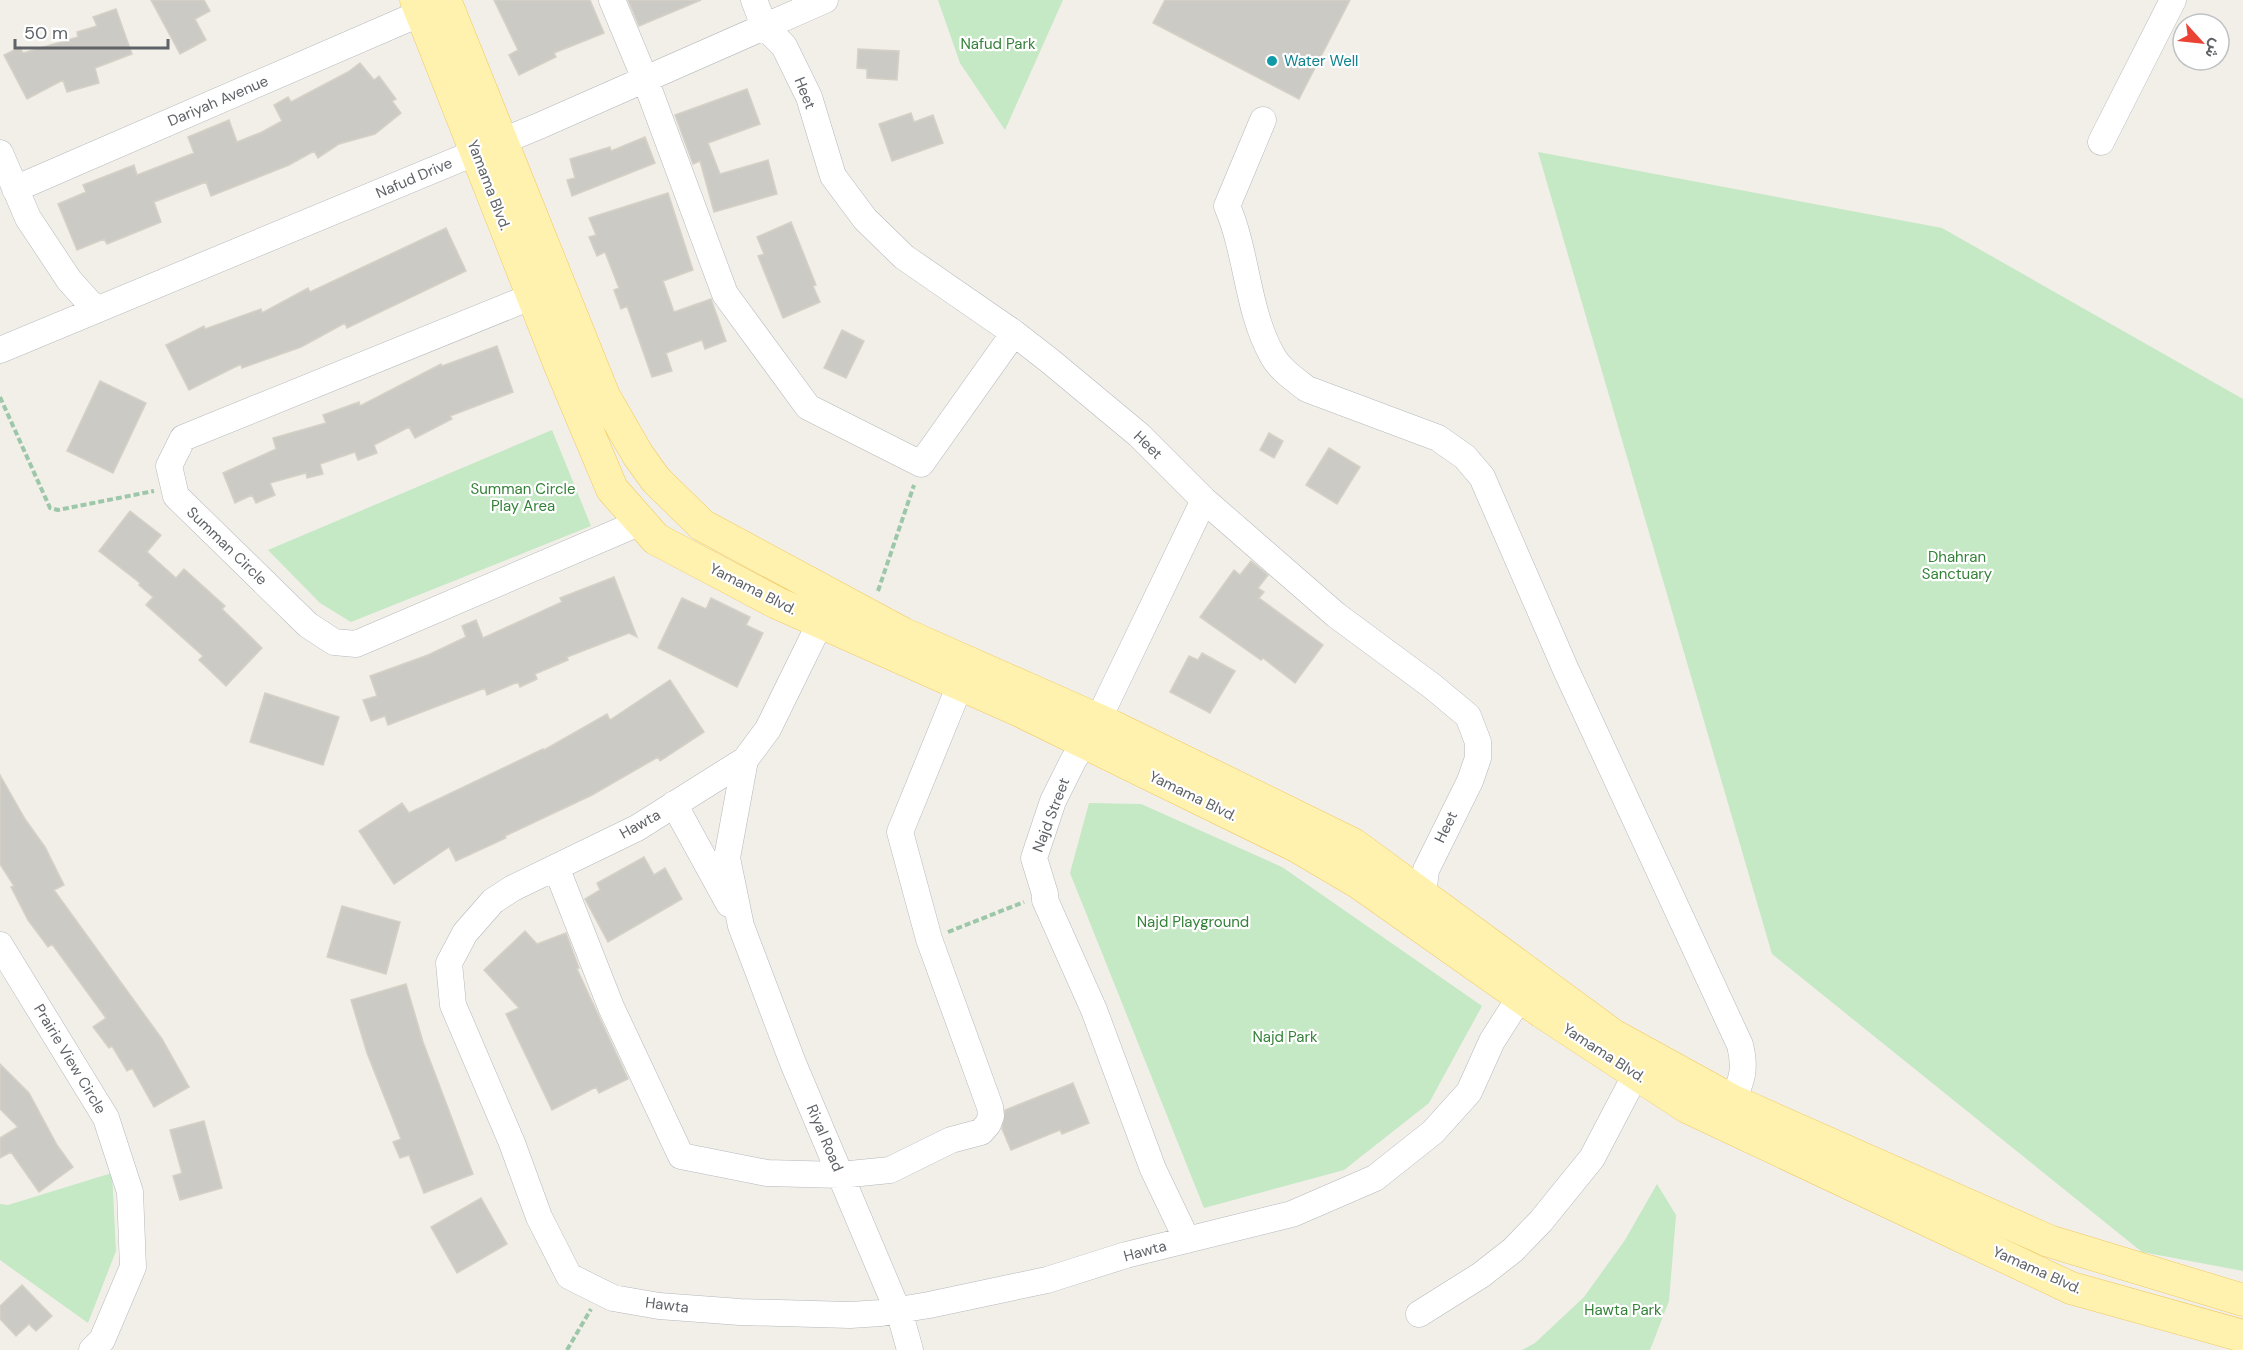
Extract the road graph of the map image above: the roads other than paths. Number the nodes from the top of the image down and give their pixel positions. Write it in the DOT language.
graph roads {
  1 [pos="612,0"];
  2 [pos="754,0"];
  3 [pos="825,0"];
  4 [pos="2173,0"];
  5 [pos="428,4"];
  6 [pos="764,26"];
  7 [pos="645,79"];
  8 [pos="1263,120"];
  9 [pos="2100,142"];
  10 [pos="489,147"];
  11 [pos="0,153"];
  12 [pos="15,189"];
  13 [pos="533,297"];
  14 [pos="96,310"];
  15 [pos="1014,333"];
  16 [pos="0,350"];
  17 [pos="676,500"];
  18 [pos="1204,500"];
  19 [pos="640,521"];
  20 [pos="820,623"];
  21 [pos="960,685"];
  22 [pos="1091,731"];
  23 [pos="745,759"];
  24 [pos="674,804"];
  25 [pos="556,867"];
  26 [pos="1423,895"];
  27 [pos="741,926"];
  28 [pos="0,945"];
  29 [pos="1520,997"];
  30 [pos="1636,1074"];
  31 [pos="1733,1101"];
  32 [pos="840,1175"];
  33 [pos="1187,1240"];
  34 [pos="2243,1300"];
  35 [pos="897,1310"];
  36 [pos="1419,1314"];
  37 [pos="2243,1336"];
  38 [pos="92,1350"];
  39 [pos="910,1350"];
  1 -- 7 [label="street"];
  2 -- 6 [label="street, Heet"];
  3 -- 6 [label="street, Nafud Drive"];
  4 -- 9 [label="street"];
  5 -- 10 [label="main road, Yamama Blvd."];
  5 -- 12 [label="street, Dariyah Avenue"];
  6 -- 7 [label="street, Nafud Drive"];
  6 -- 15 [label="street, Heet"];
  7 -- 10 [label="street, Nafud Drive"];
  7 -- 15 [label="street"];
  8 -- 31 [label="street"];
  10 -- 13 [label="main road, Yamama Blvd."];
  10 -- 14 [label="street, Nafud Drive"];
  10 -- 17 [label="main road, Yamama Blvd."];
  11 -- 12 [label="street"];
  12 -- 14 [label="street"];
  13 -- 19 [label="main road, Yamama Blvd."];
  13 -- 19 [label="street, Summan Circle"];
  14 -- 16 [label="street, Nafud Drive"];
  15 -- 18 [label="street, Heet"];
  17 -- 19 [label="street, Summan Circle"];
  17 -- 22 [label="main road, Yamama Blvd."];
  18 -- 22 [label="street, Najd Street"];
  18 -- 26 [label="street, Heet"];
  19 -- 20 [label="main road, Yamama Blvd."];
  20 -- 21 [label="main road, Yamama Blvd."];
  20 -- 23 [label="street, Hawta"];
  21 -- 22 [label="main road, Yamama Blvd."];
  21 -- 32 [label="street"];
  22 -- 26 [label="main road, Yamama Blvd."];
  22 -- 29 [label="main road, Yamama Blvd."];
  22 -- 33 [label="street, Najd Street"];
  23 -- 24 [label="street, Hawta"];
  23 -- 27 [label="street, Riyal Road"];
  24 -- 25 [label="street, Hawta"];
  24 -- 27 [label="street, Riyal Road"];
  25 -- 32 [label="street"];
  25 -- 35 [label="street, Hawta"];
  26 -- 31 [label="main road, Yamama Blvd."];
  27 -- 32 [label="street, Riyal Road"];
  28 -- 38 [label="street, Prairie View Circle"];
  29 -- 30 [label="main road, Yamama Blvd."];
  29 -- 33 [label="street, Hawta"];
  30 -- 36 [label="street"];
  30 -- 37 [label="main road, Yamama Blvd."];
  31 -- 34 [label="main road, Yamama Blvd."];
  32 -- 35 [label="street, Riyal Road"];
  33 -- 35 [label="street, Hawta"];
  35 -- 39 [label="street, Riyal Road"];
}
